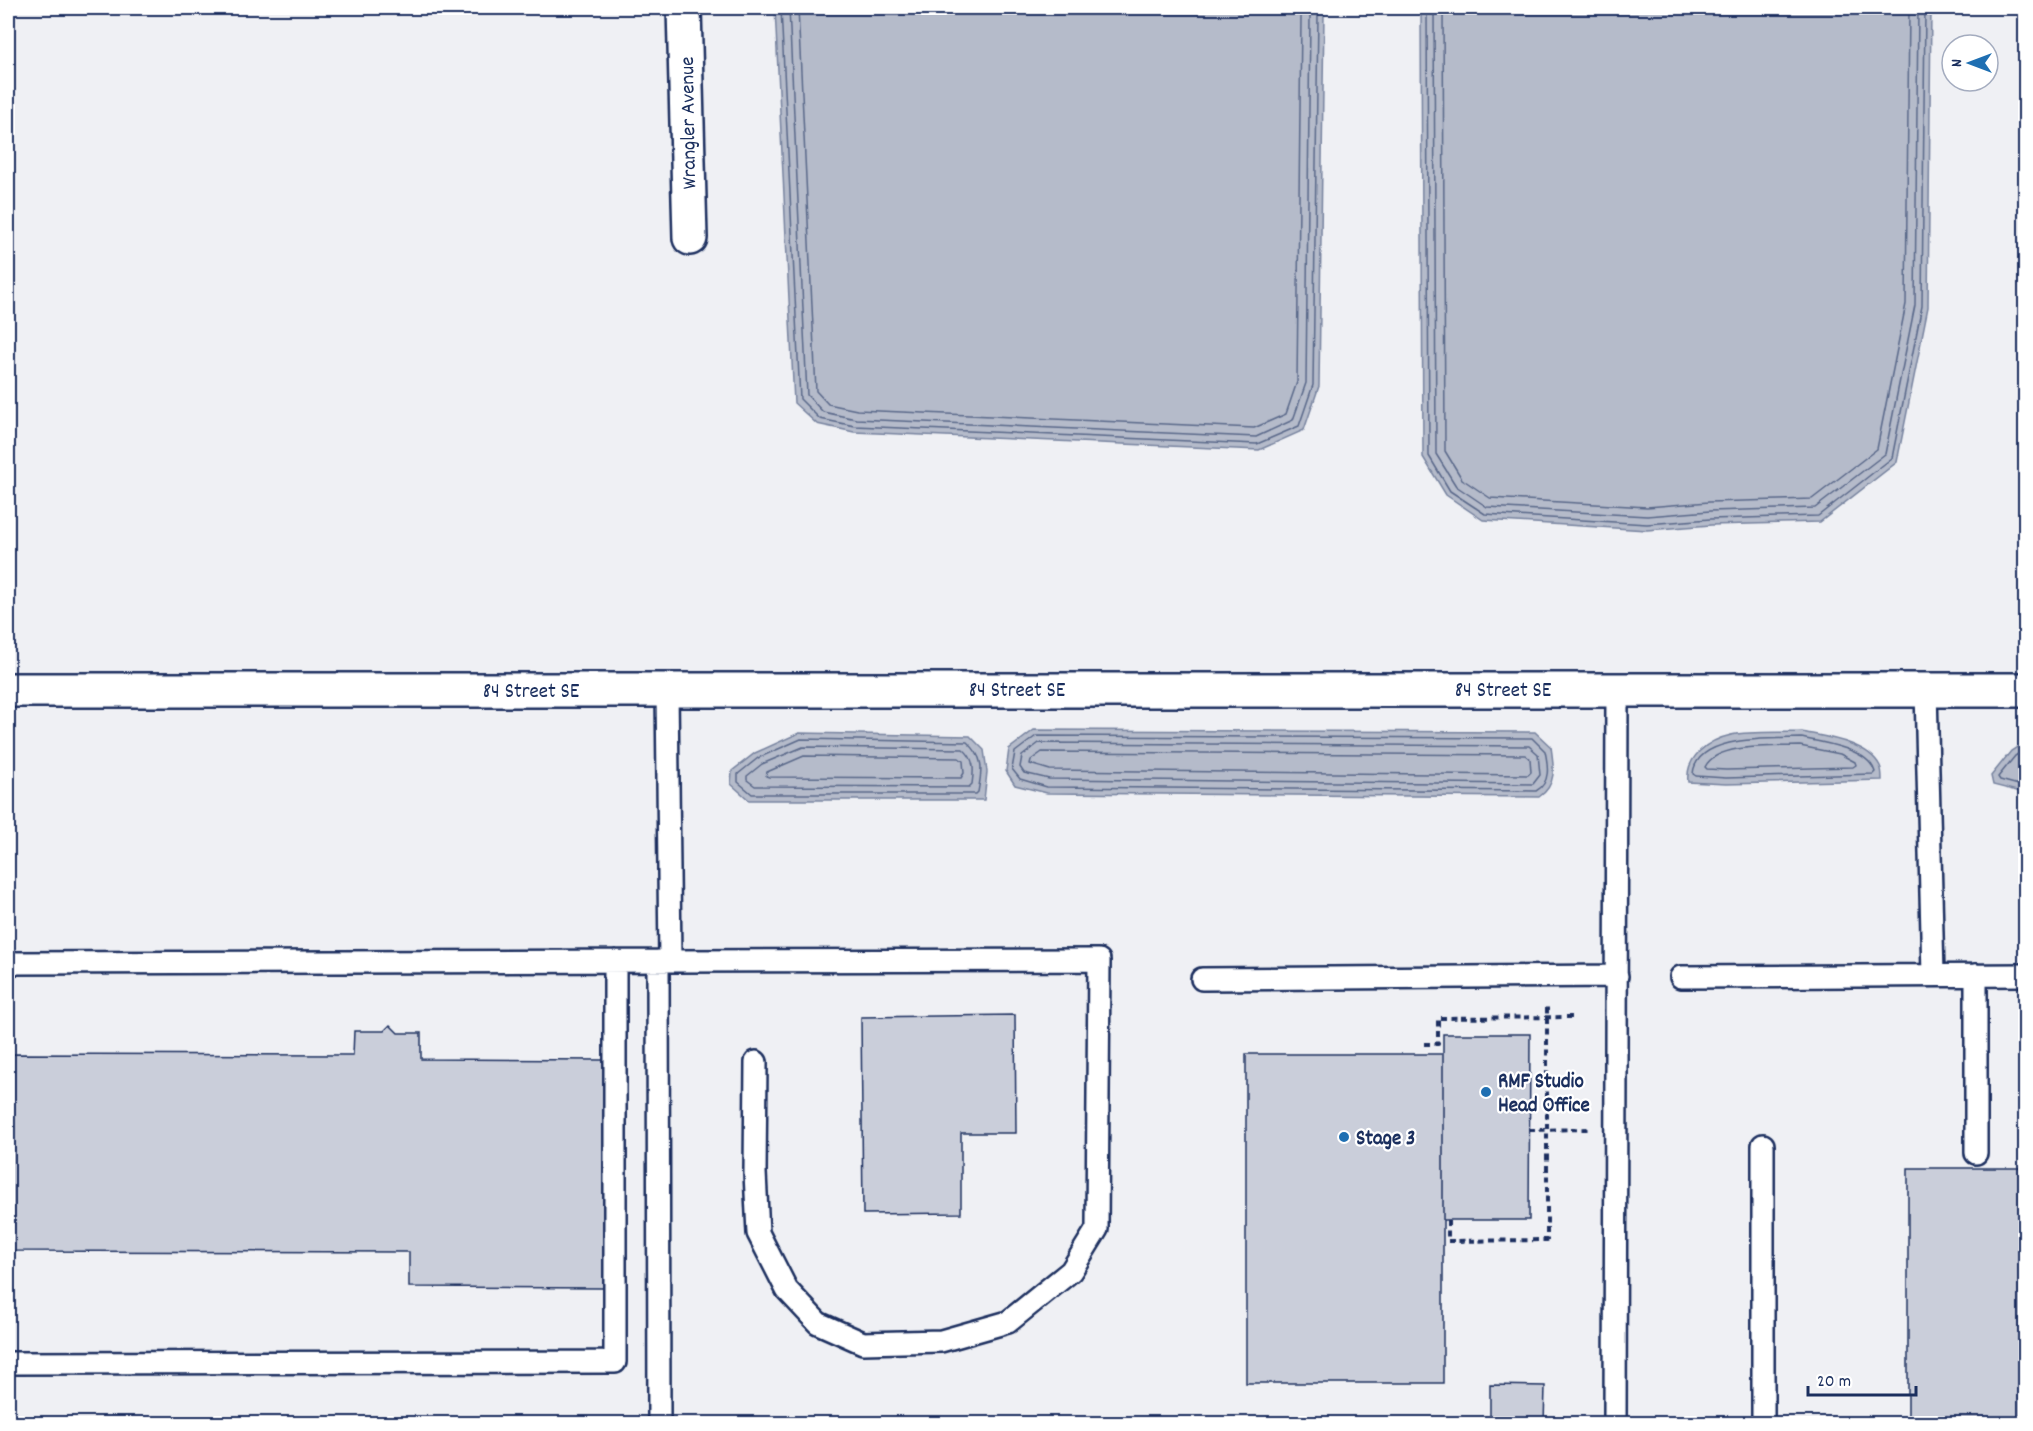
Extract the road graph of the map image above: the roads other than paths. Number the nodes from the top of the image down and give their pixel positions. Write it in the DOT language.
graph roads {
  1 [pos="684,8"];
  2 [pos="690,238"];
  3 [pos="1617,689"];
  4 [pos="8,690"];
  5 [pos="667,690"];
  6 [pos="1926,690"];
  7 [pos="2025,690"];
  8 [pos="615,962"];
  9 [pos="664,962"];
  10 [pos="8,963"];
  11 [pos="1933,975"];
  12 [pos="1976,975"];
  13 [pos="2025,975"];
  14 [pos="1617,976"];
  15 [pos="1681,977"];
  16 [pos="1202,979"];
  17 [pos="756,1062"];
  18 [pos="1763,1146"];
  19 [pos="1976,1153"];
  20 [pos="8,1363"];
  21 [pos="658,1424"];
  22 [pos="1615,1424"];
  23 [pos="1763,1424"];
  1 -- 2 [label="street, Wrangler Avenue"];
  3 -- 5 [label="street, 84 Street SE"];
  3 -- 6 [label="street, 84 Street SE"];
  3 -- 14 [label="lane"];
  4 -- 5 [label="street, 84 Street SE"];
  5 -- 9 [label="lane"];
  6 -- 7 [label="street, 84 Street SE"];
  6 -- 11 [label="lane"];
  8 -- 9 [label="lane"];
  8 -- 10 [label="lane"];
  8 -- 20 [label="lane"];
  9 -- 17 [label="lane"];
  9 -- 21 [label="lane"];
  11 -- 12 [label="lane"];
  11 -- 15 [label="lane"];
  12 -- 13 [label="lane"];
  12 -- 19 [label="lane"];
  14 -- 16 [label="lane"];
  14 -- 22 [label="lane"];
  18 -- 23 [label="lane"];
}
